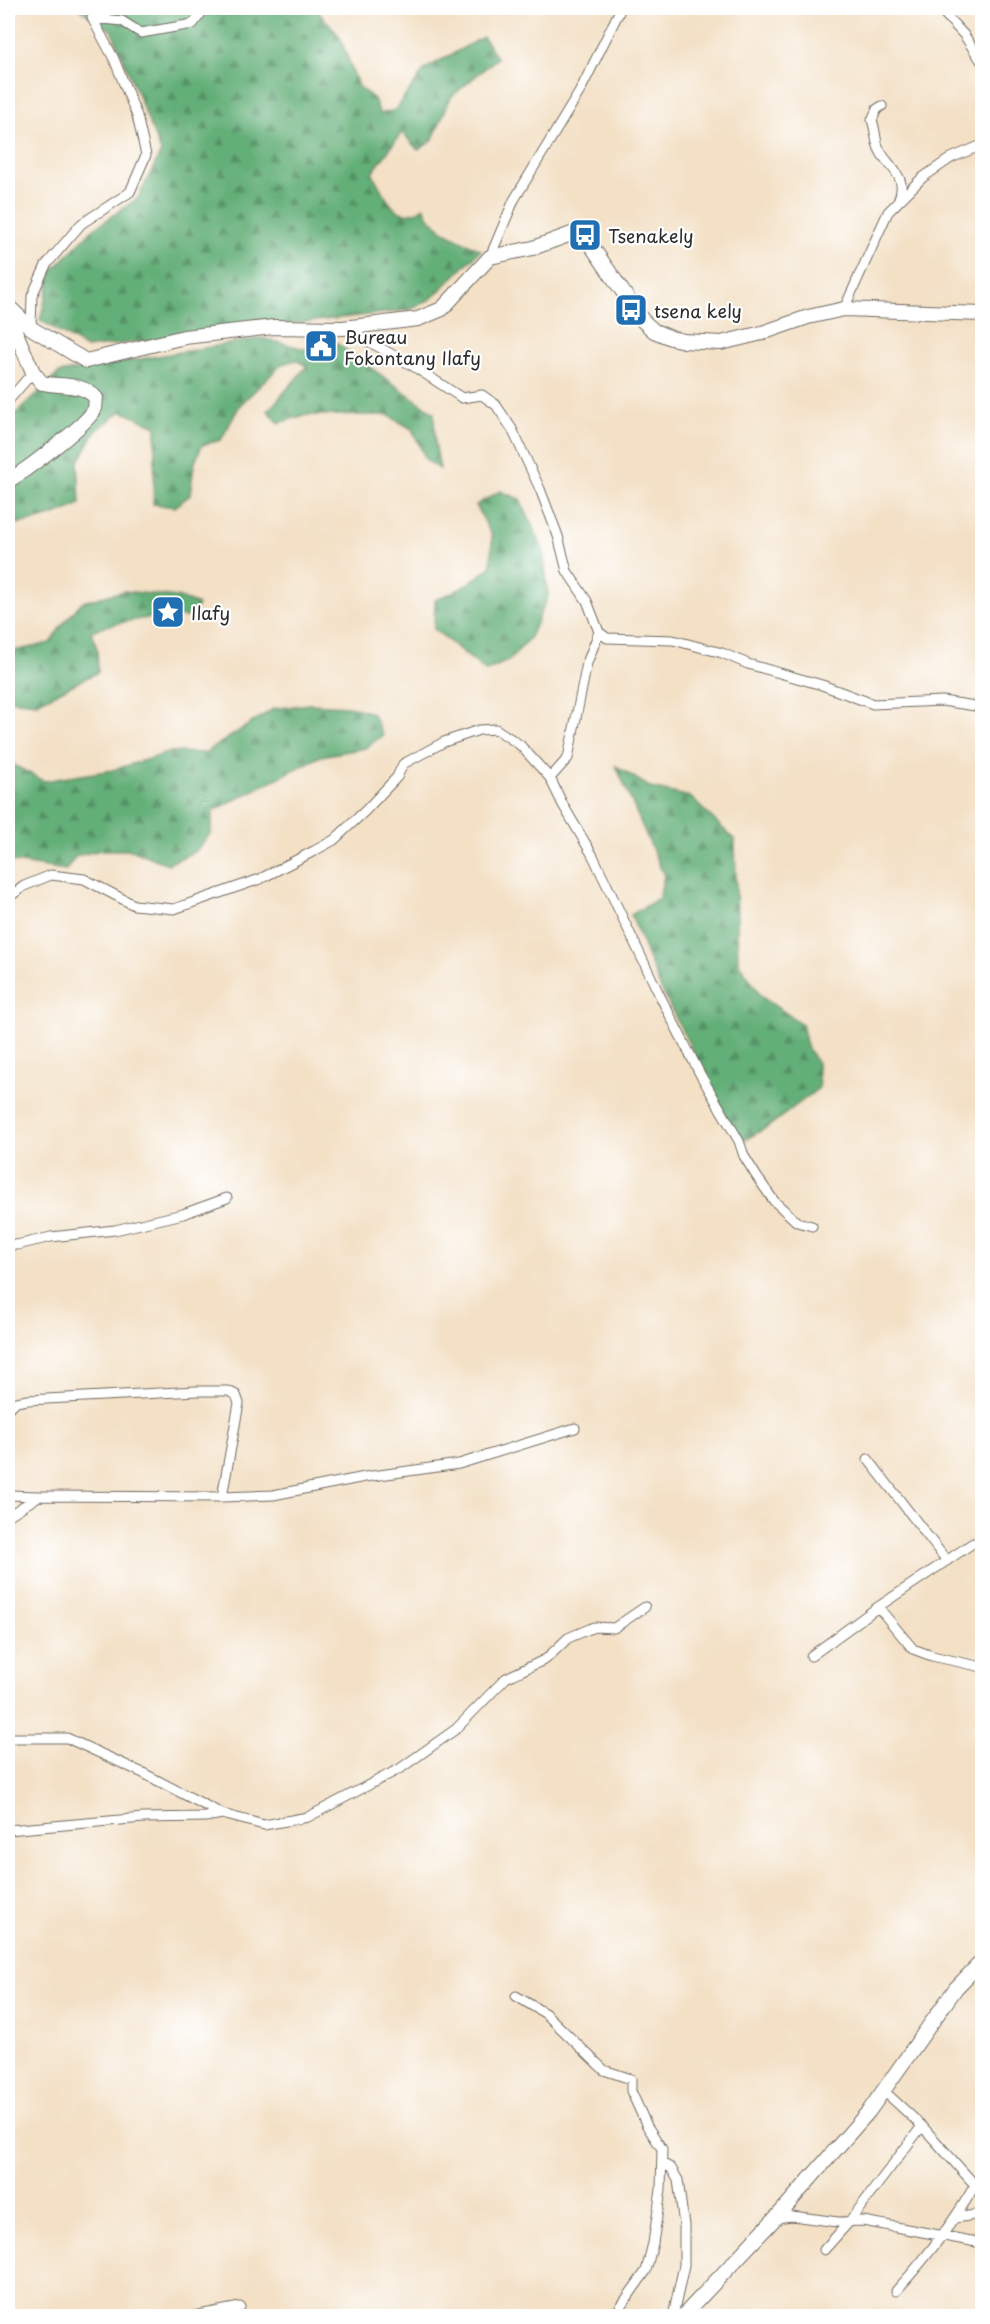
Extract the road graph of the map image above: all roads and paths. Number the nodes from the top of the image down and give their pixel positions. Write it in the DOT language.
graph roads {
  1 [pos="205,8"];
  2 [pos="621,8"];
  3 [pos="939,8"];
  4 [pos="982,62"];
  5 [pos="882,106"];
  6 [pos="982,146"];
  7 [pos="896,205"];
  8 [pos="490,257"];
  9 [pos="8,306"];
  10 [pos="844,309"];
  11 [pos="982,314"];
  12 [pos="8,315"];
  13 [pos="31,328"];
  14 [pos="343,328"];
  15 [pos="33,372"];
  16 [pos="8,401"];
  17 [pos="8,481"];
  18 [pos="599,632"];
  19 [pos="982,707"];
  20 [pos="550,778"];
  21 [pos="8,898"];
  22 [pos="227,1198"];
  23 [pos="812,1226"];
  24 [pos="8,1244"];
  25 [pos="8,1408"];
  26 [pos="575,1428"];
  27 [pos="868,1459"];
  28 [pos="8,1496"];
  29 [pos="39,1496"];
  30 [pos="222,1497"];
  31 [pos="8,1515"];
  32 [pos="973,1543"];
  33 [pos="947,1561"];
  34 [pos="645,1607"];
  35 [pos="878,1607"];
  36 [pos="811,1656"];
  37 [pos="982,1667"];
  38 [pos="8,1738"];
  39 [pos="222,1814"];
  40 [pos="8,1830"];
  41 [pos="982,1961"];
  42 [pos="516,1996"];
  43 [pos="884,2091"];
  44 [pos="922,2126"];
  45 [pos="663,2164"];
  46 [pos="982,2214"];
  47 [pos="776,2218"];
  48 [pos="954,2218"];
  49 [pos="849,2222"];
  50 [pos="942,2235"];
  51 [pos="982,2243"];
  52 [pos="824,2250"];
  53 [pos="896,2291"];
  54 [pos="240,2307"];
  55 [pos="194,2316"];
  56 [pos="614,2316"];
  57 [pos="673,2316"];
  58 [pos="683,2316"];
  1 -- 13 [label="street"];
  2 -- 8 [label="street"];
  3 -- 4 [label="street"];
  5 -- 7 [label="street"];
  6 -- 7 [label="street"];
  7 -- 10 [label="street"];
  8 -- 10 [label="street"];
  8 -- 14 [label="street"];
  9 -- 13 [label="street"];
  10 -- 11 [label="street"];
  12 -- 15 [label="street"];
  13 -- 14 [label="street"];
  14 -- 18 [label="street"];
  15 -- 16 [label="street"];
  15 -- 17 [label="street"];
  18 -- 19 [label="street"];
  18 -- 20 [label="street"];
  20 -- 21 [label="street"];
  20 -- 23 [label="street"];
  22 -- 24 [label="street"];
  25 -- 30 [label="street"];
  26 -- 30 [label="street"];
  27 -- 33 [label="street"];
  28 -- 29 [label="street"];
  29 -- 30 [label="street"];
  29 -- 31 [label="street"];
  32 -- 33 [label="street"];
  33 -- 35 [label="street"];
  34 -- 39 [label="street"];
  35 -- 36 [label="street"];
  35 -- 37 [label="street"];
  38 -- 39 [label="street"];
  39 -- 40 [label="street"];
  41 -- 43 [label="street"];
  42 -- 45 [label="street"];
  43 -- 44 [label="street"];
  43 -- 47 [label="street"];
  44 -- 48 [label="street"];
  44 -- 49 [label="street"];
  45 -- 56 [label="street"];
  45 -- 57 [label="street"];
  46 -- 48 [label="street"];
  47 -- 49 [label="street"];
  47 -- 58 [label="street"];
  48 -- 50 [label="street"];
  49 -- 50 [label="street"];
  49 -- 52 [label="street"];
  50 -- 51 [label="street"];
  50 -- 53 [label="street"];
  54 -- 55 [label="street"];
}
